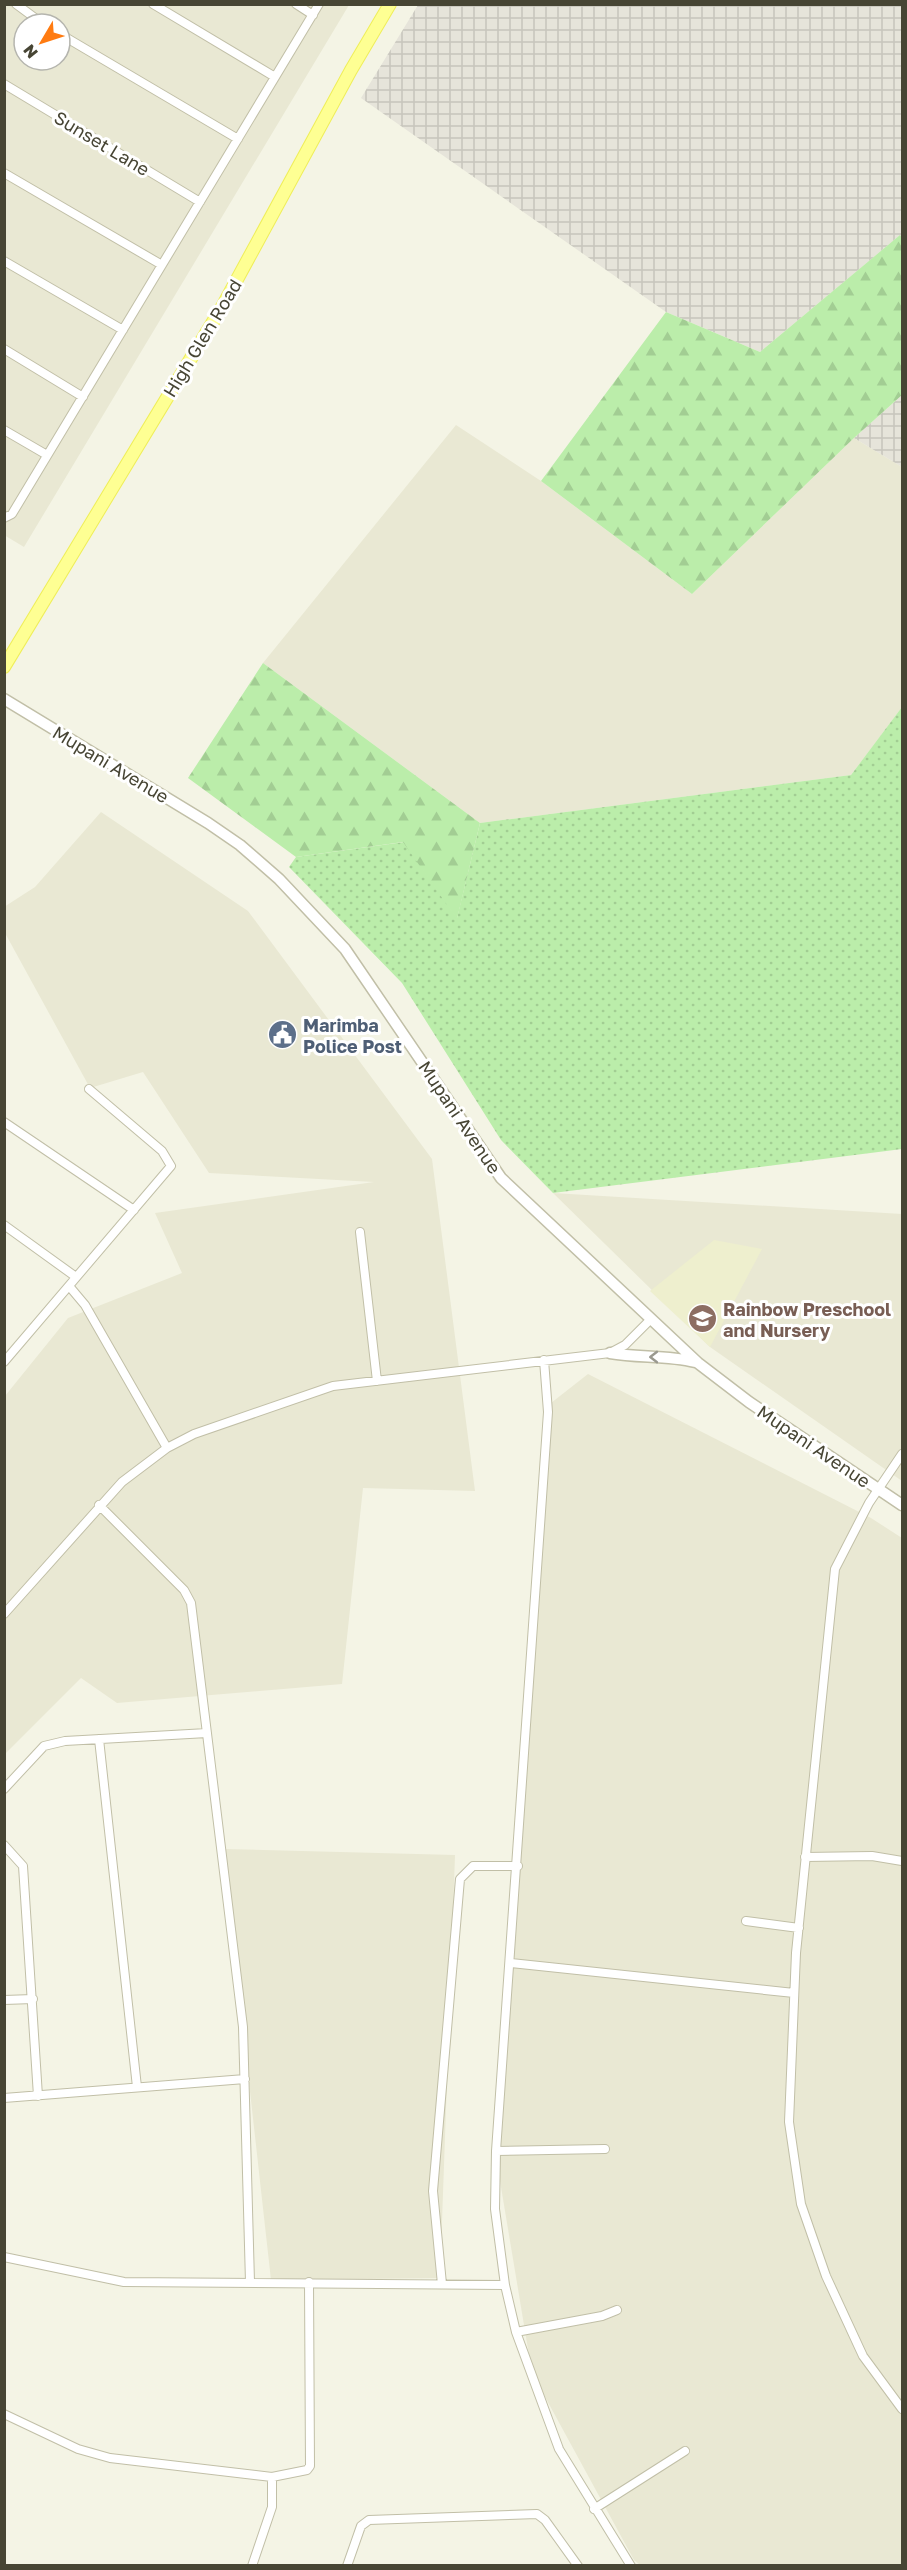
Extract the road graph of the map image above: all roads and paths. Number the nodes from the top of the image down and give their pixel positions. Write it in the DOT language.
graph roads {
  1 [pos="153,4"];
  2 [pos="296,4"];
  3 [pos="319,4"];
  4 [pos="390,4"];
  5 [pos="313,15"];
  6 [pos="72,41"];
  7 [pos="275,77"];
  8 [pos="4,84"];
  9 [pos="238,139"];
  10 [pos="4,173"];
  11 [pos="200,202"];
  12 [pos="4,261"];
  13 [pos="162,265"];
  14 [pos="123,330"];
  15 [pos="4,349"];
  16 [pos="83,396"];
  17 [pos="4,430"];
  18 [pos="47,455"];
  19 [pos="4,518"];
  20 [pos="4,667"];
  21 [pos="4,699"];
  22 [pos="89,1089"];
  23 [pos="4,1122"];
  24 [pos="134,1210"];
  25 [pos="4,1225"];
  26 [pos="360,1232"];
  27 [pos="76,1277"];
  28 [pos="69,1286"];
  29 [pos="651,1319"];
  30 [pos="8,1350"];
  31 [pos="610,1353"];
  32 [pos="544,1360"];
  33 [pos="4,1362"];
  34 [pos="698,1363"];
  35 [pos="377,1381"];
  36 [pos="167,1448"];
  37 [pos="903,1454"];
  38 [pos="879,1489"];
  39 [pos="99,1505"];
  40 [pos="903,1505"];
  41 [pos="4,1614"];
  42 [pos="207,1733"];
  43 [pos="99,1739"];
  44 [pos="4,1789"];
  45 [pos="4,1845"];
  46 [pos="805,1857"];
  47 [pos="903,1861"];
  48 [pos="518,1866"];
  49 [pos="746,1921"];
  50 [pos="798,1928"];
  51 [pos="512,1963"];
  52 [pos="794,1993"];
  53 [pos="33,1999"];
  54 [pos="4,2000"];
  55 [pos="245,2079"];
  56 [pos="137,2087"];
  57 [pos="38,2096"];
  58 [pos="4,2098"];
  59 [pos="605,2149"];
  60 [pos="496,2151"];
  61 [pos="4,2257"];
  62 [pos="250,2282"];
  63 [pos="309,2282"];
  64 [pos="442,2284"];
  65 [pos="505,2285"];
  66 [pos="617,2310"];
  67 [pos="516,2332"];
  68 [pos="903,2409"];
  69 [pos="4,2414"];
  70 [pos="685,2451"];
  71 [pos="272,2477"];
  72 [pos="594,2509"];
  73 [pos="252,2565"];
  74 [pos="347,2565"];
  75 [pos="578,2565"];
  76 [pos="631,2565"];
  1 -- 7 [label="street"];
  2 -- 5 [label="street"];
  3 -- 5 [label="street"];
  4 -- 20 [label="main road, High Glen Road"];
  5 -- 7 [label="street"];
  6 -- 9 [label="street"];
  7 -- 9 [label="street"];
  8 -- 11 [label="street, Sunset Lane"];
  9 -- 11 [label="street"];
  10 -- 13 [label="street"];
  11 -- 13 [label="street"];
  12 -- 14 [label="street"];
  13 -- 14 [label="street"];
  14 -- 16 [label="street"];
  15 -- 16 [label="street"];
  16 -- 18 [label="street"];
  17 -- 18 [label="street"];
  18 -- 19 [label="street"];
  21 -- 29 [label="street, Mupani Avenue"];
  22 -- 24 [label="street"];
  23 -- 24 [label="street"];
  24 -- 27 [label="street"];
  25 -- 27 [label="street"];
  26 -- 35 [label="street"];
  27 -- 28 [label="street"];
  28 -- 30 [label="street"];
  28 -- 36 [label="street"];
  29 -- 31 [label="street"];
  29 -- 34 [label="street, Mupani Avenue"];
  30 -- 33 [label="street"];
  31 -- 32 [label="street"];
  34 -- 31 [label="street, one-way"];
  32 -- 35 [label="street"];
  32 -- 48 [label="street"];
  34 -- 38 [label="street, Mupani Avenue"];
  35 -- 36 [label="street"];
  36 -- 39 [label="street"];
  37 -- 38 [label="street"];
  38 -- 40 [label="street, Mupani Avenue"];
  38 -- 46 [label="street"];
  39 -- 41 [label="street"];
  39 -- 42 [label="street"];
  42 -- 43 [label="street"];
  42 -- 55 [label="street"];
  43 -- 44 [label="street"];
  43 -- 56 [label="street"];
  45 -- 53 [label="street"];
  46 -- 47 [label="street"];
  46 -- 50 [label="street"];
  48 -- 51 [label="street"];
  48 -- 64 [label="street"];
  49 -- 50 [label="street"];
  50 -- 52 [label="street"];
  51 -- 52 [label="street"];
  51 -- 60 [label="street"];
  52 -- 68 [label="street"];
  53 -- 54 [label="street"];
  53 -- 57 [label="street"];
  55 -- 56 [label="street"];
  55 -- 62 [label="street"];
  56 -- 57 [label="street"];
  57 -- 58 [label="street"];
  59 -- 60 [label="street"];
  60 -- 65 [label="street"];
  61 -- 62 [label="street"];
  62 -- 63 [label="street"];
  63 -- 64 [label="street"];
  63 -- 71 [label="street"];
  64 -- 65 [label="street"];
  65 -- 67 [label="street"];
  66 -- 67 [label="street"];
  67 -- 72 [label="street"];
  69 -- 71 [label="street"];
  70 -- 72 [label="street"];
  71 -- 73 [label="street"];
  72 -- 76 [label="street"];
  74 -- 75 [label="street"];
}
